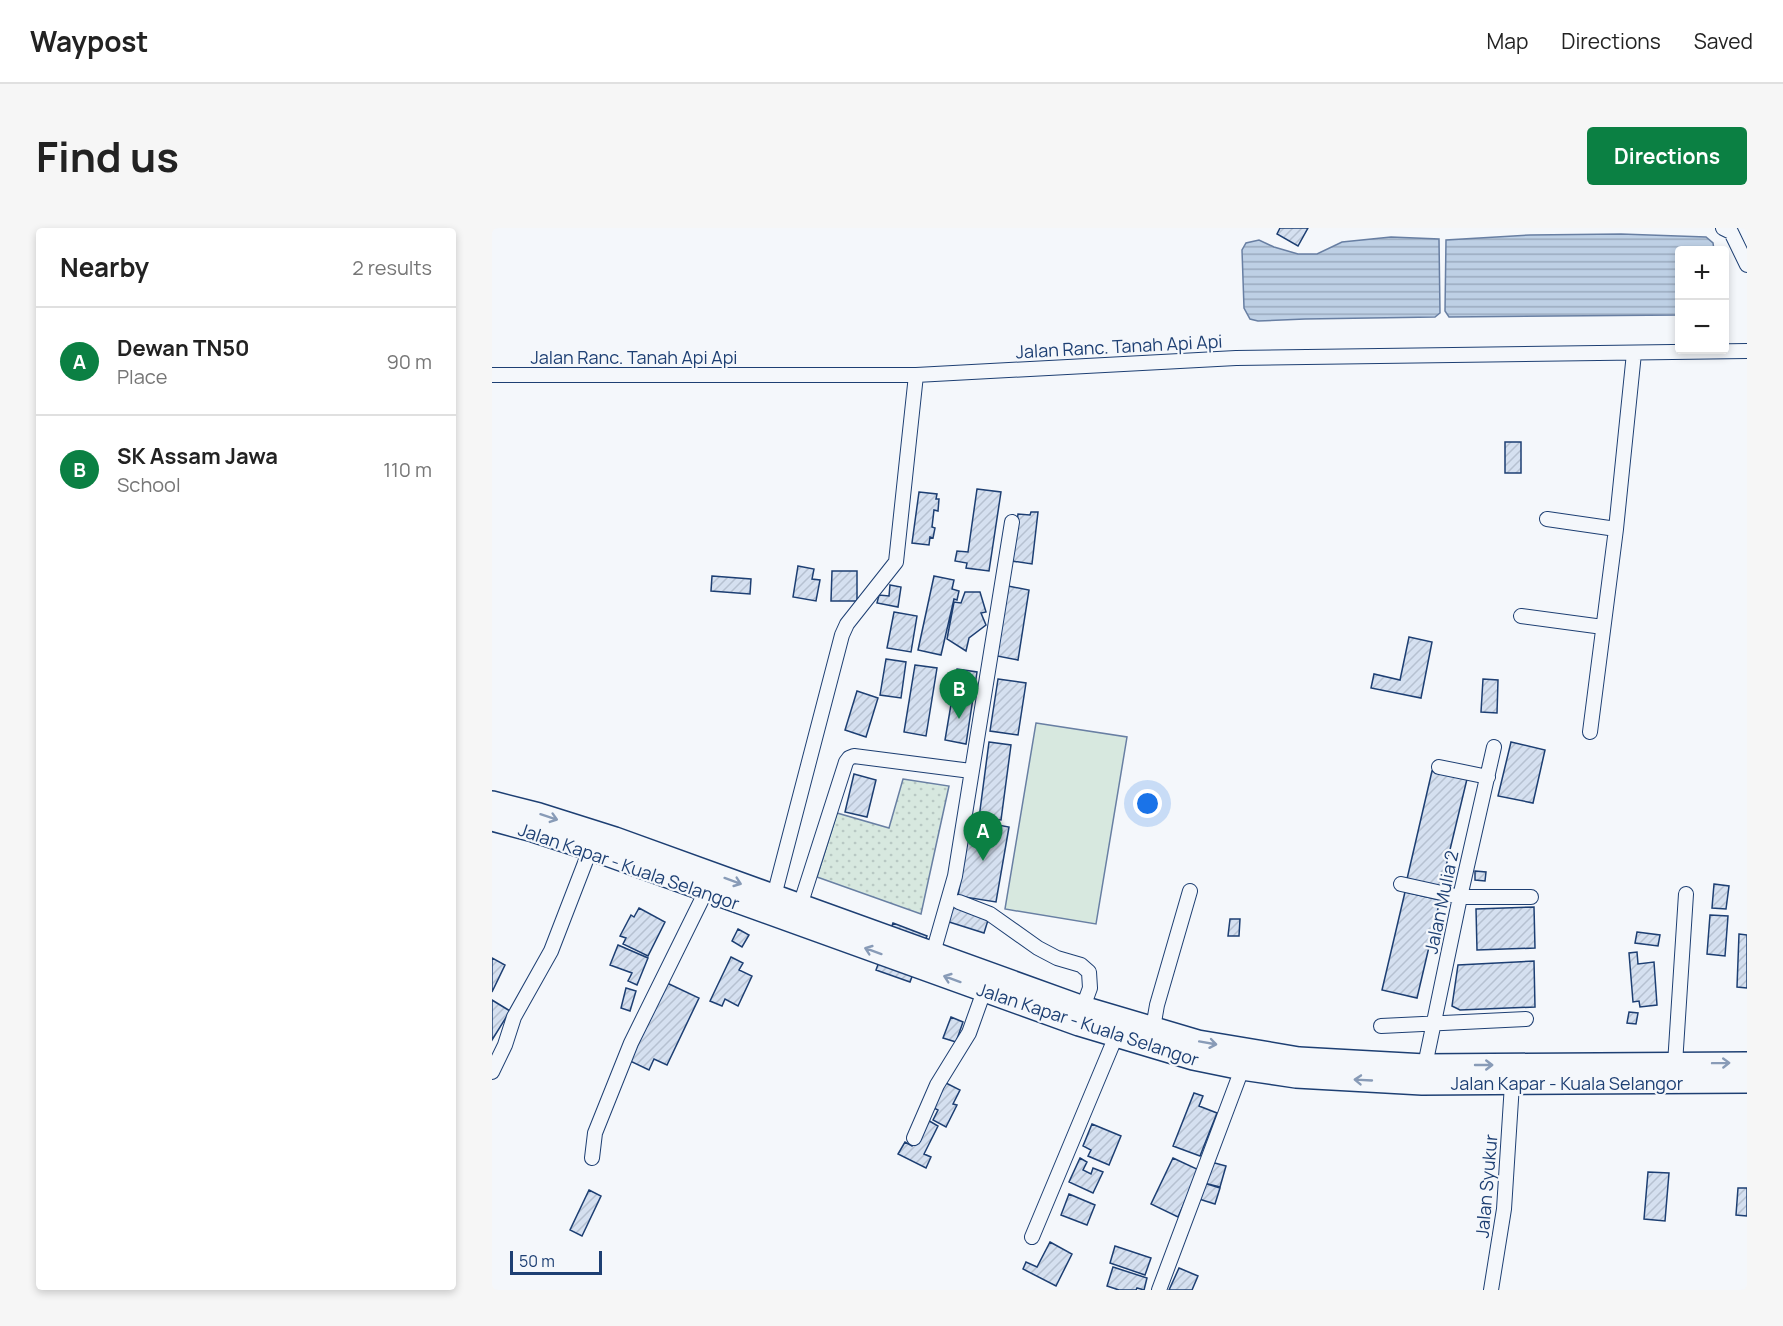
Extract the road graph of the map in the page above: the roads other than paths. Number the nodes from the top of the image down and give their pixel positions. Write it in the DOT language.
graph roads {
  1 [pos="1723,228"];
  2 [pos="1747,265"];
  3 [pos="1747,351"];
  4 [pos="1634,353"];
  5 [pos="492,375"];
  6 [pos="916,375"];
  7 [pos="1547,519"];
  8 [pos="1012,522"];
  9 [pos="1616,529"];
  10 [pos="1521,616"];
  11 [pos="1604,627"];
  12 [pos="1590,732"];
  13 [pos="1494,747"];
  14 [pos="1439,767"];
  15 [pos="972,771"];
  16 [pos="1488,777"];
  17 [pos="492,802"];
  18 [pos="492,820"];
  19 [pos="590,850"];
  20 [pos="1401,884"];
  21 [pos="706,891"];
  22 [pos="1190,891"];
  23 [pos="1686,894"];
  24 [pos="774,896"];
  25 [pos="1460,897"];
  26 [pos="1531,897"];
  27 [pos="959,902"];
  28 [pos="797,914"];
  29 [pos="930,962"];
  30 [pos="984,991"];
  31 [pos="1083,1007"];
  32 [pos="1527,1019"];
  33 [pos="1435,1025"];
  34 [pos="1381,1026"];
  35 [pos="1153,1028"];
  36 [pos="1116,1036"];
  37 [pos="1747,1063"];
  38 [pos="1675,1064"];
  39 [pos="1242,1069"];
  40 [pos="492,1072"];
  41 [pos="1424,1074"];
  42 [pos="1747,1082"];
  43 [pos="1512,1084"];
  44 [pos="914,1138"];
  45 [pos="592,1158"];
  46 [pos="1032,1237"];
  47 [pos="1159,1290"];
  48 [pos="1491,1290"];
  1 -- 2 [label="street"];
  3 -- 4 [label="street, Jalan Ranc. Tanah Api Api"];
  4 -- 6 [label="street, Jalan Ranc. Tanah Api Api"];
  4 -- 9 [label="street"];
  5 -- 6 [label="street, Jalan Ranc. Tanah Api Api"];
  6 -- 24 [label="street"];
  7 -- 9 [label="street"];
  8 -- 15 [label="street"];
  9 -- 11 [label="street"];
  10 -- 11 [label="street"];
  11 -- 12 [label="street"];
  13 -- 16 [label="street, Jalan Mulia 2"];
  14 -- 16 [label="street"];
  15 -- 28 [label="street"];
  15 -- 29 [label="street"];
  16 -- 25 [label="street, Jalan Mulia 2"];
  17 -- 24 [label="highway, Jalan Kapar - Kuala Selangor, one-way"];
  18 -- 19 [label="highway, Jalan Kapar - Kuala Selangor"];
  19 -- 21 [label="highway, Jalan Kapar - Kuala Selangor"];
  19 -- 40 [label="street"];
  20 -- 25 [label="street"];
  21 -- 28 [label="highway, Jalan Kapar - Kuala Selangor"];
  21 -- 45 [label="street"];
  22 -- 35 [label="street"];
  23 -- 38 [label="street"];
  24 -- 28 [label="highway, Jalan Kapar - Kuala Selangor"];
  25 -- 26 [label="street"];
  25 -- 33 [label="street, Jalan Mulia 2"];
  27 -- 31 [label="street"];
  28 -- 29 [label="highway, Jalan Kapar - Kuala Selangor"];
  30 -- 29 [label="highway, Jalan Kapar - Kuala Selangor, one-way"];
  29 -- 31 [label="highway, Jalan Kapar - Kuala Selangor"];
  30 -- 36 [label="highway, Jalan Kapar - Kuala Selangor"];
  30 -- 44 [label="street"];
  31 -- 35 [label="highway, Jalan Kapar - Kuala Selangor"];
  32 -- 33 [label="street"];
  33 -- 34 [label="street"];
  33 -- 41 [label="street, Jalan Mulia 2"];
  35 -- 41 [label="highway, Jalan Kapar - Kuala Selangor, one-way"];
  36 -- 39 [label="highway, Jalan Kapar - Kuala Selangor"];
  36 -- 46 [label="street"];
  38 -- 37 [label="highway, Jalan Kapar - Kuala Selangor, one-way"];
  41 -- 38 [label="highway, Jalan Kapar - Kuala Selangor, one-way"];
  41 -- 39 [label="highway, Jalan Kapar - Kuala Selangor, one-way"];
  39 -- 47 [label="street"];
  41 -- 43 [label="highway, Jalan Kapar - Kuala Selangor"];
  42 -- 43 [label="highway, Jalan Kapar - Kuala Selangor"];
  43 -- 48 [label="street, Jalan Syukur"];
}
